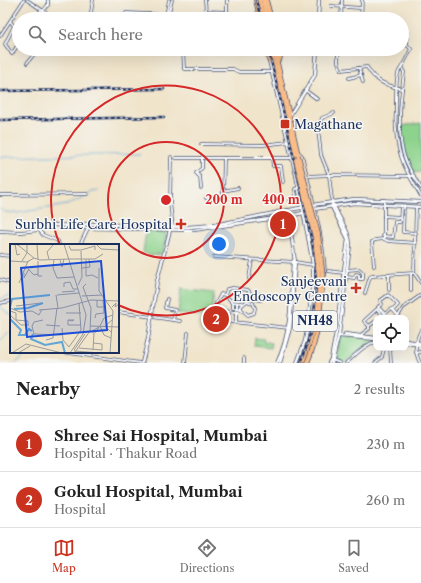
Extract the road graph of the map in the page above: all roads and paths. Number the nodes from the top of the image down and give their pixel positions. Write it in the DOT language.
graph roads {
  1 [pos="23,0"];
  2 [pos="28,0"];
  3 [pos="48,0"];
  4 [pos="93,0"];
  5 [pos="171,0"];
  6 [pos="205,0"];
  7 [pos="227,0"];
  8 [pos="255,0"];
  9 [pos="259,0"];
  10 [pos="263,0"];
  11 [pos="266,0"];
  12 [pos="319,0"];
  13 [pos="342,0"];
  14 [pos="362,0"];
  15 [pos="331,6"];
  16 [pos="341,7"];
  17 [pos="362,8"];
  18 [pos="42,10"];
  19 [pos="206,11"];
  20 [pos="16,12"];
  21 [pos="93,12"];
  22 [pos="168,12"];
  23 [pos="227,12"];
  24 [pos="259,12"];
  25 [pos="260,12"];
  26 [pos="266,12"];
  27 [pos="269,12"];
  28 [pos="318,12"];
  29 [pos="341,12"];
  30 [pos="362,12"];
  31 [pos="12,19"];
  32 [pos="10,22"];
  33 [pos="12,30"];
  34 [pos="0,36"];
  35 [pos="12,54"];
  36 [pos="32,56"];
  37 [pos="183,56"];
  38 [pos="268,56"];
  39 [pos="269,56"];
  40 [pos="272,56"];
  41 [pos="274,56"];
  42 [pos="280,56"];
  43 [pos="316,56"];
  44 [pos="338,56"];
  45 [pos="407,56"];
  46 [pos="27,63"];
  47 [pos="275,63"];
  48 [pos="359,68"];
  49 [pos="402,69"];
  50 [pos="274,71"];
  51 [pos="399,71"];
  52 [pos="404,72"];
  53 [pos="361,75"];
  54 [pos="349,78"];
  55 [pos="363,82"];
  56 [pos="397,88"];
  57 [pos="402,89"];
  58 [pos="305,90"];
  59 [pos="317,99"];
  60 [pos="396,99"];
  61 [pos="401,99"];
  62 [pos="334,113"];
  63 [pos="290,115"];
  64 [pos="396,128"];
  65 [pos="400,128"];
  66 [pos="288,142"];
  67 [pos="201,144"];
  68 [pos="295,152"];
  69 [pos="403,153"];
  70 [pos="399,154"];
  71 [pos="171,157"];
  72 [pos="202,157"];
  73 [pos="176,158"];
  74 [pos="224,158"];
  75 [pos="272,158"];
  76 [pos="294,158"];
  77 [pos="411,172"];
  78 [pos="407,173"];
  79 [pos="328,175"];
  80 [pos="308,176"];
  81 [pos="408,176"];
  82 [pos="414,176"];
  83 [pos="283,182"];
  84 [pos="201,188"];
  85 [pos="238,188"];
  86 [pos="298,188"];
  87 [pos="421,188"];
  88 [pos="223,191"];
  89 [pos="87,194"];
  90 [pos="0,195"];
  91 [pos="421,196"];
  92 [pos="296,197"];
  93 [pos="300,197"];
  94 [pos="206,198"];
  95 [pos="290,200"];
  96 [pos="384,202"];
  97 [pos="421,202"];
  98 [pos="333,203"];
  99 [pos="314,204"];
  100 [pos="402,205"];
  101 [pos="303,207"];
  102 [pos="416,207"];
  103 [pos="421,207"];
  104 [pos="316,209"];
  105 [pos="288,210"];
  106 [pos="304,213"];
  107 [pos="270,214"];
  108 [pos="289,216"];
  109 [pos="384,216"];
  110 [pos="400,217"];
  111 [pos="272,219"];
  112 [pos="89,224"];
  113 [pos="53,225"];
  114 [pos="222,225"];
  115 [pos="75,226"];
  116 [pos="88,228"];
  117 [pos="141,228"];
  118 [pos="172,229"];
  119 [pos="0,231"];
  120 [pos="416,233"];
  121 [pos="383,238"];
  122 [pos="416,243"];
  123 [pos="59,244"];
  124 [pos="80,244"];
  125 [pos="0,255"];
  126 [pos="10,256"];
  127 [pos="214,256"];
  128 [pos="252,260"];
  129 [pos="294,262"];
  130 [pos="312,265"];
  131 [pos="374,266"];
  132 [pos="328,271"];
  133 [pos="346,272"];
  134 [pos="414,273"];
  135 [pos="411,274"];
  136 [pos="389,275"];
  137 [pos="347,277"];
  138 [pos="321,278"];
  139 [pos="249,279"];
  140 [pos="0,280"];
  141 [pos="10,283"];
  142 [pos="421,283"];
  143 [pos="389,290"];
  144 [pos="411,291"];
  145 [pos="343,292"];
  146 [pos="365,293"];
  147 [pos="260,294"];
  148 [pos="421,295"];
  149 [pos="225,296"];
  150 [pos="167,299"];
  151 [pos="250,299"];
  152 [pos="10,301"];
  153 [pos="0,302"];
  154 [pos="237,303"];
  155 [pos="237,308"];
  156 [pos="241,309"];
  157 [pos="393,310"];
  158 [pos="221,311"];
  159 [pos="119,312"];
  160 [pos="236,312"];
  161 [pos="382,315"];
  162 [pos="397,315"];
  163 [pos="399,315"];
  164 [pos="151,317"];
  165 [pos="173,320"];
  166 [pos="213,320"];
  167 [pos="180,321"];
  168 [pos="220,321"];
  169 [pos="235,323"];
  170 [pos="373,323"];
  171 [pos="368,326"];
  172 [pos="289,328"];
  173 [pos="421,330"];
  174 [pos="188,333"];
  175 [pos="338,334"];
  176 [pos="362,336"];
  177 [pos="373,339"];
  178 [pos="373,340"];
  179 [pos="373,341"];
  180 [pos="409,342"];
  181 [pos="416,343"];
  182 [pos="421,344"];
  183 [pos="383,351"];
  184 [pos="390,351"];
  185 [pos="421,352"];
  186 [pos="69,353"];
  187 [pos="416,353"];
  188 [pos="244,358"];
  189 [pos="308,362"];
  190 [pos="332,362"];
  191 [pos="141,363"];
  192 [pos="185,363"];
  193 [pos="244,363"];
  194 [pos="277,363"];
  195 [pos="280,363"];
  196 [pos="297,363"];
  197 [pos="302,363"];
  198 [pos="340,363"];
  199 [pos="346,363"];
  200 [pos="375,363"];
  201 [pos="391,363"];
  202 [pos="420,363"];
  1 -- 20 [label="street"];
  2 -- 18 [label="street"];
  3 -- 18 [label="street"];
  4 -- 21 [label="street"];
  5 -- 22 [label="street"];
  6 -- 19 [label="street"];
  7 -- 23 [label="street"];
  8 -- 24 [label="highway"];
  9 -- 25 [label="highway"];
  10 -- 26 [label="highway"];
  11 -- 27 [label="highway"];
  12 -- 28 [label="street"];
  13 -- 16 [label="street"];
  14 -- 17 [label="street"];
  15 -- 16 [label="street"];
  16 -- 17 [label="street"];
  16 -- 29 [label="street"];
  17 -- 30 [label="street"];
  19 -- 23 [label="street"];
  31 -- 32 [label="street"];
  32 -- 34 [label="street"];
  33 -- 35 [label="street"];
  36 -- 46 [label="street"];
  37 -- 50 [label="street"];
  38 -- 47 [label="highway"];
  39 -- 50 [label="street"];
  40 -- 47 [label="highway, NH48"];
  41 -- 47 [label="highway, NH48"];
  42 -- 47 [label="highway"];
  43 -- 58 [label="street"];
  44 -- 48 [label="street"];
  45 -- 49 [label="street"];
  47 -- 50 [label="highway, NH48"];
  47 -- 63 [label="highway, NH48"];
  48 -- 53 [label="street"];
  48 -- 56 [label="street"];
  49 -- 51 [label="street"];
  49 -- 52 [label="street"];
  50 -- 66 [label="street"];
  50 -- 68 [label="highway, NH48"];
  51 -- 52 [label="street"];
  51 -- 56 [label="street"];
  52 -- 57 [label="street"];
  53 -- 54 [label="street"];
  53 -- 55 [label="street"];
  56 -- 57 [label="street"];
  56 -- 60 [label="street"];
  57 -- 61 [label="street"];
  58 -- 59 [label="street"];
  58 -- 63 [label="street"];
  60 -- 61 [label="street"];
  60 -- 64 [label="street"];
  61 -- 65 [label="street"];
  62 -- 79 [label="street"];
  63 -- 68 [label="highway, NH48"];
  64 -- 65 [label="street"];
  64 -- 70 [label="street"];
  65 -- 69 [label="street"];
  66 -- 67 [label="street"];
  66 -- 68 [label="street"];
  68 -- 76 [label="highway, NH48"];
  68 -- 80 [label="main road"];
  68 -- 138 [label="highway, NH48, bridge"];
  69 -- 70 [label="street"];
  69 -- 77 [label="street"];
  70 -- 78 [label="street"];
  71 -- 118 [label="street"];
  72 -- 73 [label="street"];
  72 -- 74 [label="street"];
  72 -- 84 [label="street"];
  74 -- 75 [label="street"];
  74 -- 88 [label="street"];
  75 -- 76 [label="street"];
  75 -- 83 [label="street"];
  76 -- 86 [label="street"];
  76 -- 101 [label="main road"];
  76 -- 138 [label="highway, NH48, bridge"];
  77 -- 78 [label="street"];
  77 -- 82 [label="street"];
  78 -- 81 [label="street"];
  79 -- 80 [label="street"];
  79 -- 81 [label="street"];
  79 -- 98 [label="street"];
  80 -- 99 [label="main road"];
  81 -- 82 [label="street"];
  81 -- 91 [label="street"];
  82 -- 87 [label="street"];
  85 -- 88 [label="street"];
  86 -- 92 [label="street"];
  86 -- 93 [label="street"];
  88 -- 94 [label="street"];
  89 -- 90 [label="street"];
  92 -- 93 [label="street"];
  92 -- 95 [label="street"];
  93 -- 101 [label="street"];
  96 -- 97 [label="street"];
  96 -- 98 [label="street"];
  96 -- 100 [label="street"];
  96 -- 109 [label="street"];
  98 -- 99 [label="street"];
  98 -- 104 [label="street"];
  98 -- 133 [label="street"];
  99 -- 101 [label="street"];
  99 -- 104 [label="main road"];
  100 -- 102 [label="street"];
  100 -- 110 [label="street"];
  100 -- 120 [label="street"];
  101 -- 105 [label="street"];
  101 -- 106 [label="main road"];
  102 -- 103 [label="street"];
  102 -- 120 [label="street"];
  104 -- 106 [label="street"];
  104 -- 138 [label="main road"];
  105 -- 107 [label="street"];
  105 -- 108 [label="street"];
  106 -- 108 [label="street"];
  106 -- 130 [label="street"];
  106 -- 138 [label="main road"];
  107 -- 111 [label="street"];
  107 -- 114 [label="street"];
  108 -- 111 [label="street"];
  108 -- 129 [label="street"];
  109 -- 110 [label="street"];
  109 -- 121 [label="street"];
  110 -- 121 [label="street"];
  111 -- 114 [label="street"];
  112 -- 115 [label="street"];
  112 -- 116 [label="street"];
  112 -- 117 [label="street"];
  113 -- 115 [label="street"];
  114 -- 118 [label="street"];
  115 -- 116 [label="street"];
  116 -- 117 [label="street"];
  116 -- 124 [label="street"];
  117 -- 118 [label="street"];
  118 -- 164 [label="street"];
  119 -- 123 [label="street"];
  120 -- 122 [label="street"];
  121 -- 122 [label="street"];
  121 -- 131 [label="street"];
  122 -- 134 [label="street"];
  125 -- 126 [label="street"];
  127 -- 128 [label="street"];
  128 -- 129 [label="street"];
  128 -- 139 [label="street"];
  129 -- 130 [label="street"];
  129 -- 172 [label="street"];
  130 -- 196 [label="street"];
  132 -- 133 [label="street"];
  133 -- 137 [label="street"];
  133 -- 137 [label="street"];
  133 -- 145 [label="street"];
  134 -- 135 [label="street"];
  134 -- 142 [label="street"];
  135 -- 136 [label="street"];
  135 -- 144 [label="street"];
  136 -- 143 [label="street"];
  136 -- 146 [label="street"];
  137 -- 145 [label="street"];
  138 -- 189 [label="highway, NH48"];
  138 -- 197 [label="highway, NH48"];
  140 -- 141 [label="street"];
  145 -- 175 [label="street"];
  147 -- 151 [label="street"];
  148 -- 163 [label="street"];
  149 -- 151 [label="street"];
  149 -- 154 [label="street"];
  149 -- 155 [label="street"];
  149 -- 158 [label="street"];
  150 -- 165 [label="street"];
  151 -- 154 [label="street"];
  152 -- 153 [label="street"];
  154 -- 155 [label="street"];
  155 -- 156 [label="street"];
  155 -- 160 [label="street"];
  156 -- 156 [label="street"];
  157 -- 157 [label="street"];
  157 -- 162 [label="street"];
  158 -- 160 [label="street"];
  158 -- 168 [label="street"];
  159 -- 164 [label="street"];
  160 -- 169 [label="street"];
  161 -- 171 [label="street"];
  164 -- 165 [label="street"];
  164 -- 191 [label="street"];
  165 -- 167 [label="street"];
  166 -- 168 [label="street"];
  168 -- 169 [label="street"];
  169 -- 172 [label="street"];
  170 -- 171 [label="street"];
  171 -- 176 [label="street"];
  172 -- 194 [label="street"];
  172 -- 195 [label="street"];
  173 -- 181 [label="street"];
  174 -- 192 [label="street"];
  175 -- 176 [label="street"];
  175 -- 178 [label="street"];
  175 -- 190 [label="street"];
  176 -- 177 [label="street"];
  179 -- 199 [label="street"];
  180 -- 181 [label="street"];
  181 -- 182 [label="street"];
  181 -- 187 [label="street"];
  183 -- 200 [label="street"];
  184 -- 201 [label="street"];
  185 -- 187 [label="street"];
  186 -- 191 [label="street"];
  187 -- 202 [label="street"];
  188 -- 193 [label="street"];
  190 -- 198 [label="street"];
}
